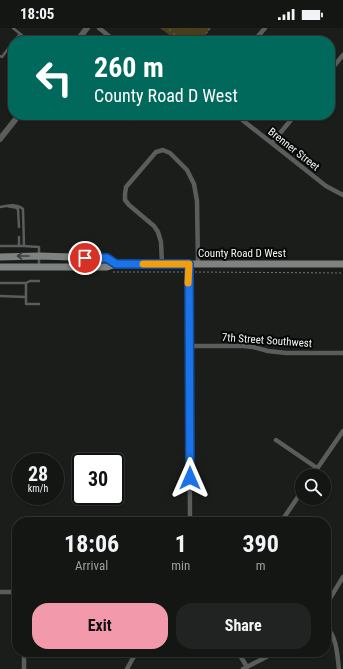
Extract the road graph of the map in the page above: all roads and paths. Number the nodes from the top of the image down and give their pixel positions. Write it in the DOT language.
graph roads {
  1 [pos="13,28"];
  2 [pos="87,28"];
  3 [pos="99,28"];
  4 [pos="210,28"];
  5 [pos="264,28"];
  6 [pos="20,34"];
  7 [pos="23,36"];
  8 [pos="81,36"];
  9 [pos="109,36"];
  10 [pos="204,36"];
  11 [pos="258,36"];
  12 [pos="8,50"];
  13 [pos="343,55"];
  14 [pos="0,56"];
  15 [pos="335,65"];
  16 [pos="15,120"];
  17 [pos="242,120"];
  18 [pos="291,120"];
  19 [pos="0,139"];
  20 [pos="272,143"];
  21 [pos="343,195"];
  22 [pos="6,206"];
  23 [pos="0,207"];
  24 [pos="19,227"];
  25 [pos="19,237"];
  26 [pos="0,246"];
  27 [pos="19,246"];
  28 [pos="24,246"];
  29 [pos="0,256"];
  30 [pos="39,256"];
  31 [pos="116,264"];
  32 [pos="162,264"];
  33 [pos="189,264"];
  34 [pos="198,264"];
  35 [pos="343,264"];
  36 [pos="40,266"];
  37 [pos="0,267"];
  38 [pos="196,272"];
  39 [pos="343,273"];
  40 [pos="39,281"];
  41 [pos="0,283"];
  42 [pos="26,284"];
  43 [pos="0,296"];
  44 [pos="26,296"];
  45 [pos="39,304"];
  46 [pos="189,346"];
  47 [pos="343,353"];
  48 [pos="343,431"];
  49 [pos="276,440"];
  50 [pos="318,468"];
  51 [pos="295,501"];
  52 [pos="190,517"];
  53 [pos="284,517"];
  54 [pos="343,577"];
  55 [pos="0,592"];
  56 [pos="12,592"];
  57 [pos="331,597"];
  58 [pos="331,633"];
  59 [pos="24,657"];
  60 [pos="240,657"];
  61 [pos="266,657"];
  62 [pos="133,658"];
  63 [pos="245,668"];
  64 [pos="24,669"];
  65 [pos="127,669"];
  66 [pos="339,669"];
  1 -- 6 [label="lane"];
  2 -- 8 [label="street"];
  3 -- 9 [label="street"];
  4 -- 10 [label="path"];
  5 -- 11 [label="street"];
  6 -- 7 [label="lane"];
  12 -- 14 [label="lane"];
  13 -- 15 [label="street"];
  16 -- 19 [label="street"];
  17 -- 20 [label="street, Brenner Street"];
  18 -- 20 [label="street"];
  20 -- 21 [label="street, Brenner Street"];
  22 -- 23 [label="lane"];
  22 -- 24 [label="lane"];
  22 -- 28 [label="lane"];
  25 -- 27 [label="lane"];
  26 -- 27 [label="lane"];
  27 -- 28 [label="lane"];
  28 -- 30 [label="lane"];
  30 -- 29 [label="main road, County Road D West, one-way"];
  30 -- 31 [label="main road, County Road D West"];
  30 -- 36 [label="lane"];
  31 -- 32 [label="main road, County Road D West"];
  31 -- 36 [label="main road, County Road D West"];
  32 -- 33 [label="main road, County Road D West"];
  32 -- 34 [label="street"];
  33 -- 34 [label="main road, County Road D West"];
  33 -- 46 [label="street"];
  34 -- 35 [label="main road, County Road D West"];
  36 -- 37 [label="main road, County Road D West"];
  38 -- 39 [label="path"];
  40 -- 42 [label="lane"];
  41 -- 42 [label="lane"];
  42 -- 44 [label="lane"];
  43 -- 44 [label="lane"];
  44 -- 45 [label="lane"];
  46 -- 47 [label="street, 7th Street Southwest"];
  46 -- 52 [label="street"];
  48 -- 50 [label="street"];
  49 -- 50 [label="street"];
  51 -- 53 [label="street"];
  54 -- 57 [label="street"];
  55 -- 56 [label="street"];
  58 -- 66 [label="street"];
  59 -- 64 [label="street"];
  60 -- 63 [label="street"];
  61 -- 63 [label="street"];
  62 -- 65 [label="street"];
}
